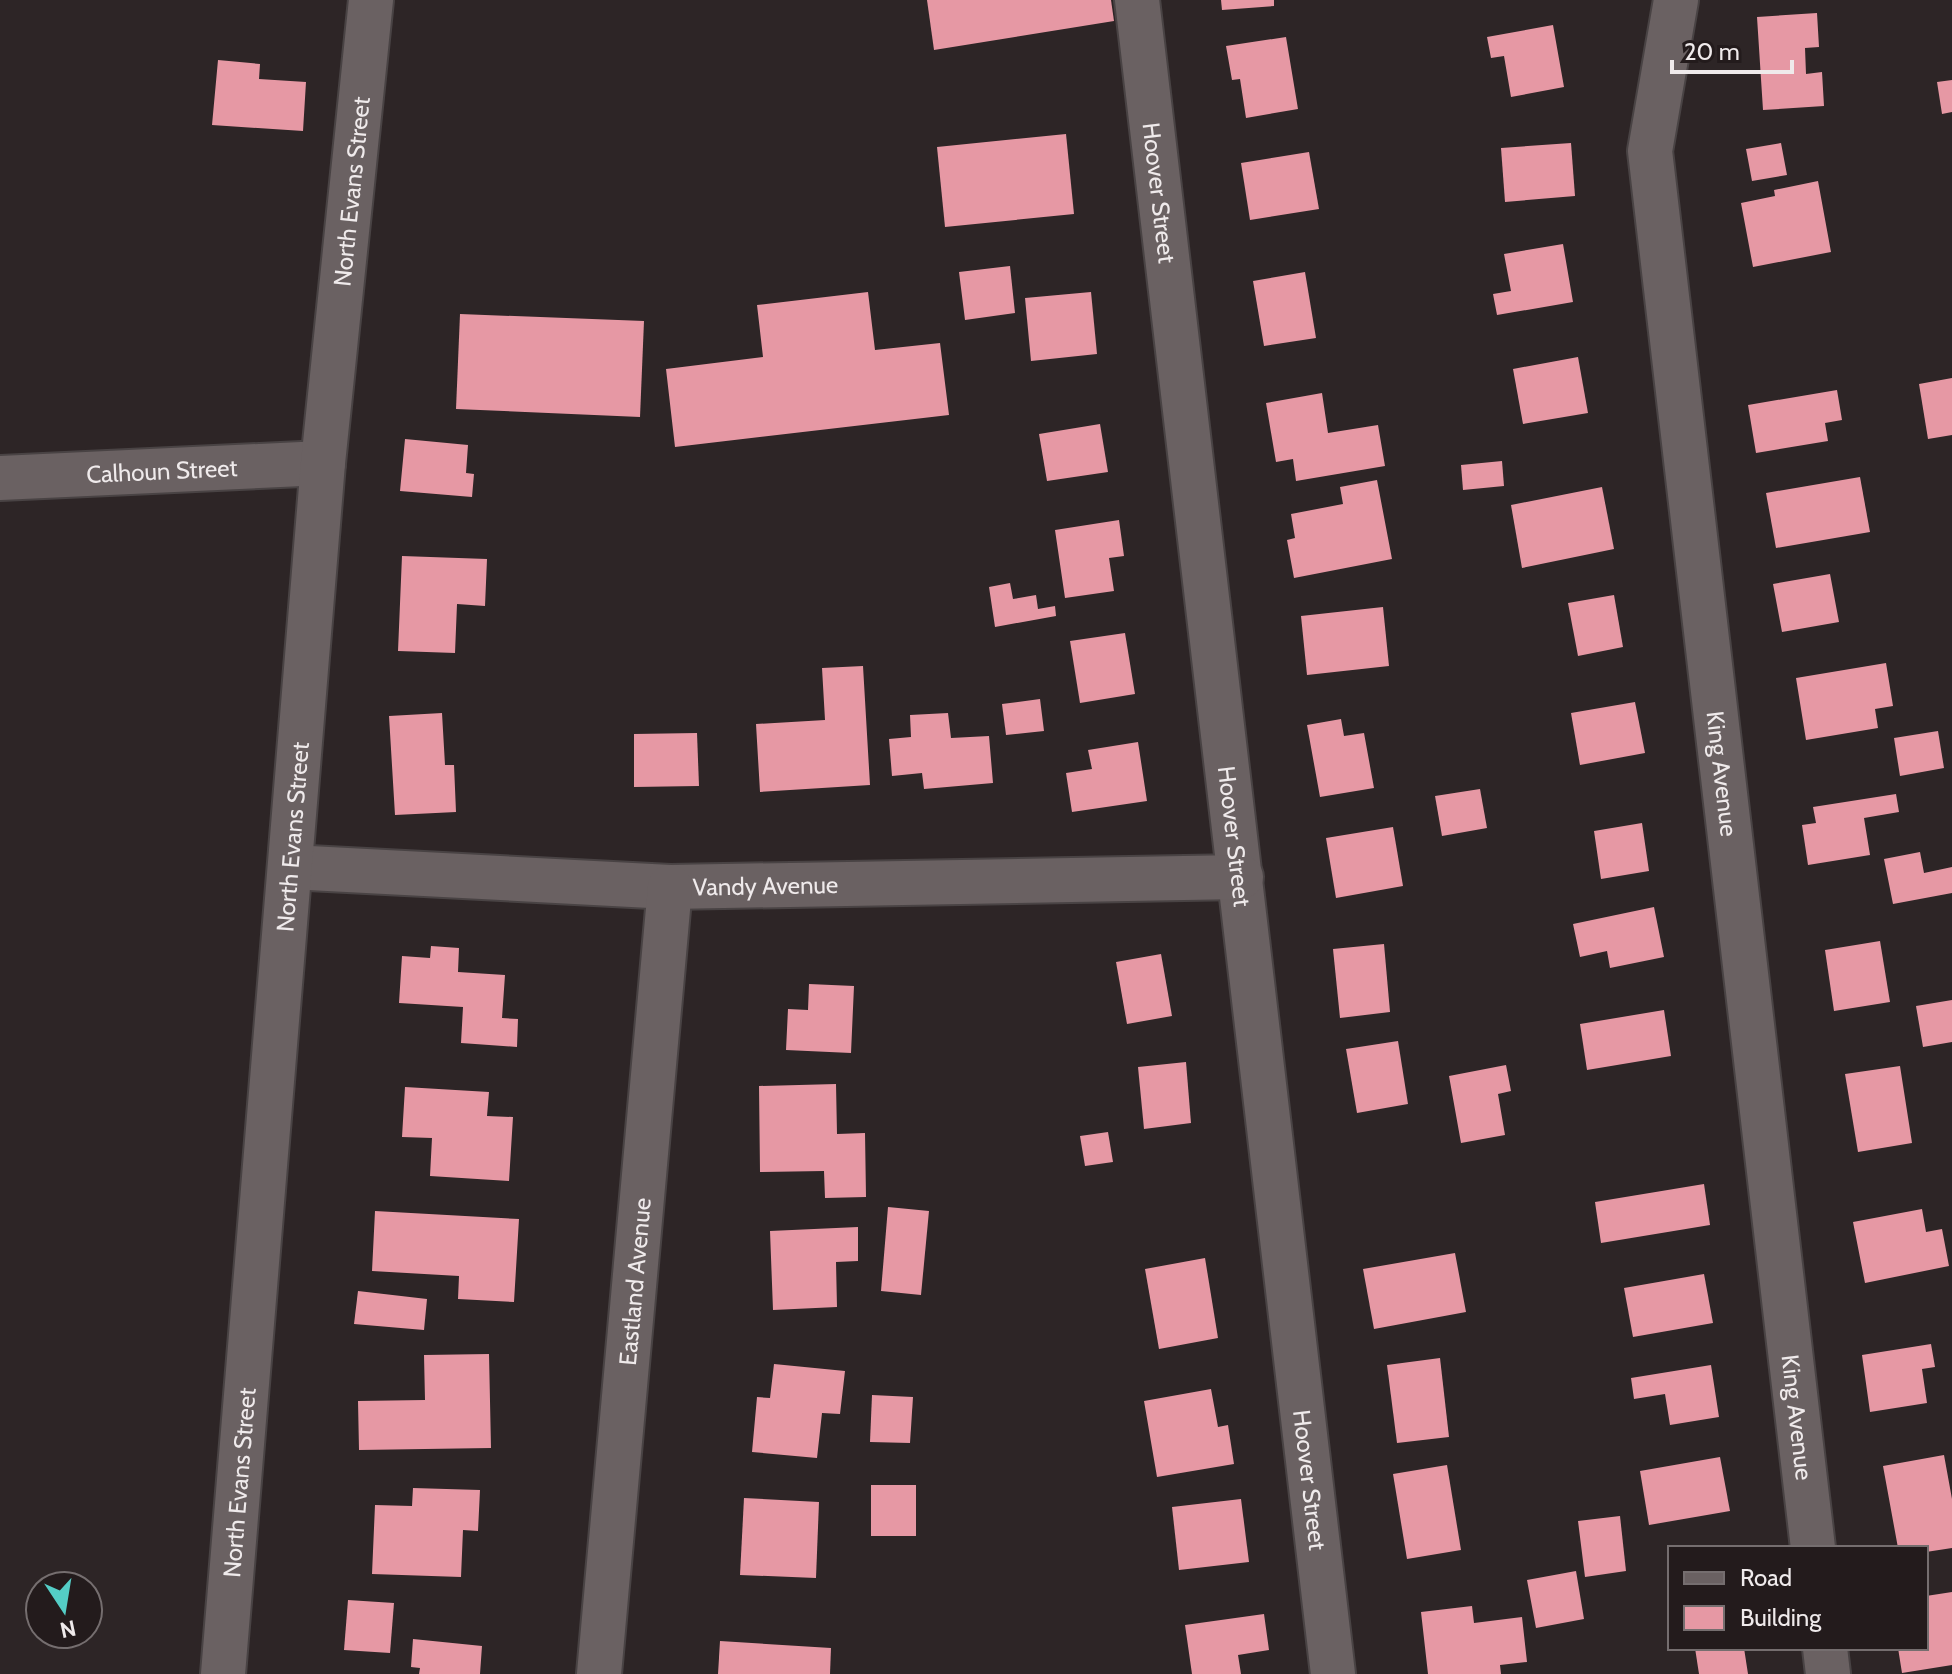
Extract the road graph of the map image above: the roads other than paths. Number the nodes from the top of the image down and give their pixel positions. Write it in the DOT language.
graph roads {
  1 [pos="371,0"];
  2 [pos="1137,0"];
  3 [pos="1676,0"];
  4 [pos="323,463"];
  5 [pos="0,478"];
  6 [pos="290,867"];
  7 [pos="1241,877"];
  8 [pos="670,887"];
  9 [pos="1813,1546"];
  10 [pos="1825,1650"];
  11 [pos="223,1674"];
  12 [pos="599,1674"];
  13 [pos="1333,1674"];
  14 [pos="1828,1674"];
  1 -- 4 [label="street, North Evans Street"];
  2 -- 7 [label="street, Hoover Street"];
  3 -- 9 [label="street, King Avenue"];
  4 -- 5 [label="street, Calhoun Street"];
  4 -- 6 [label="street, North Evans Street"];
  6 -- 8 [label="street, Vandy Avenue"];
  6 -- 11 [label="street, North Evans Street"];
  7 -- 8 [label="street, Vandy Avenue"];
  7 -- 13 [label="street, Hoover Street"];
  8 -- 12 [label="street, Eastland Avenue"];
  10 -- 14 [label="street"];
}
